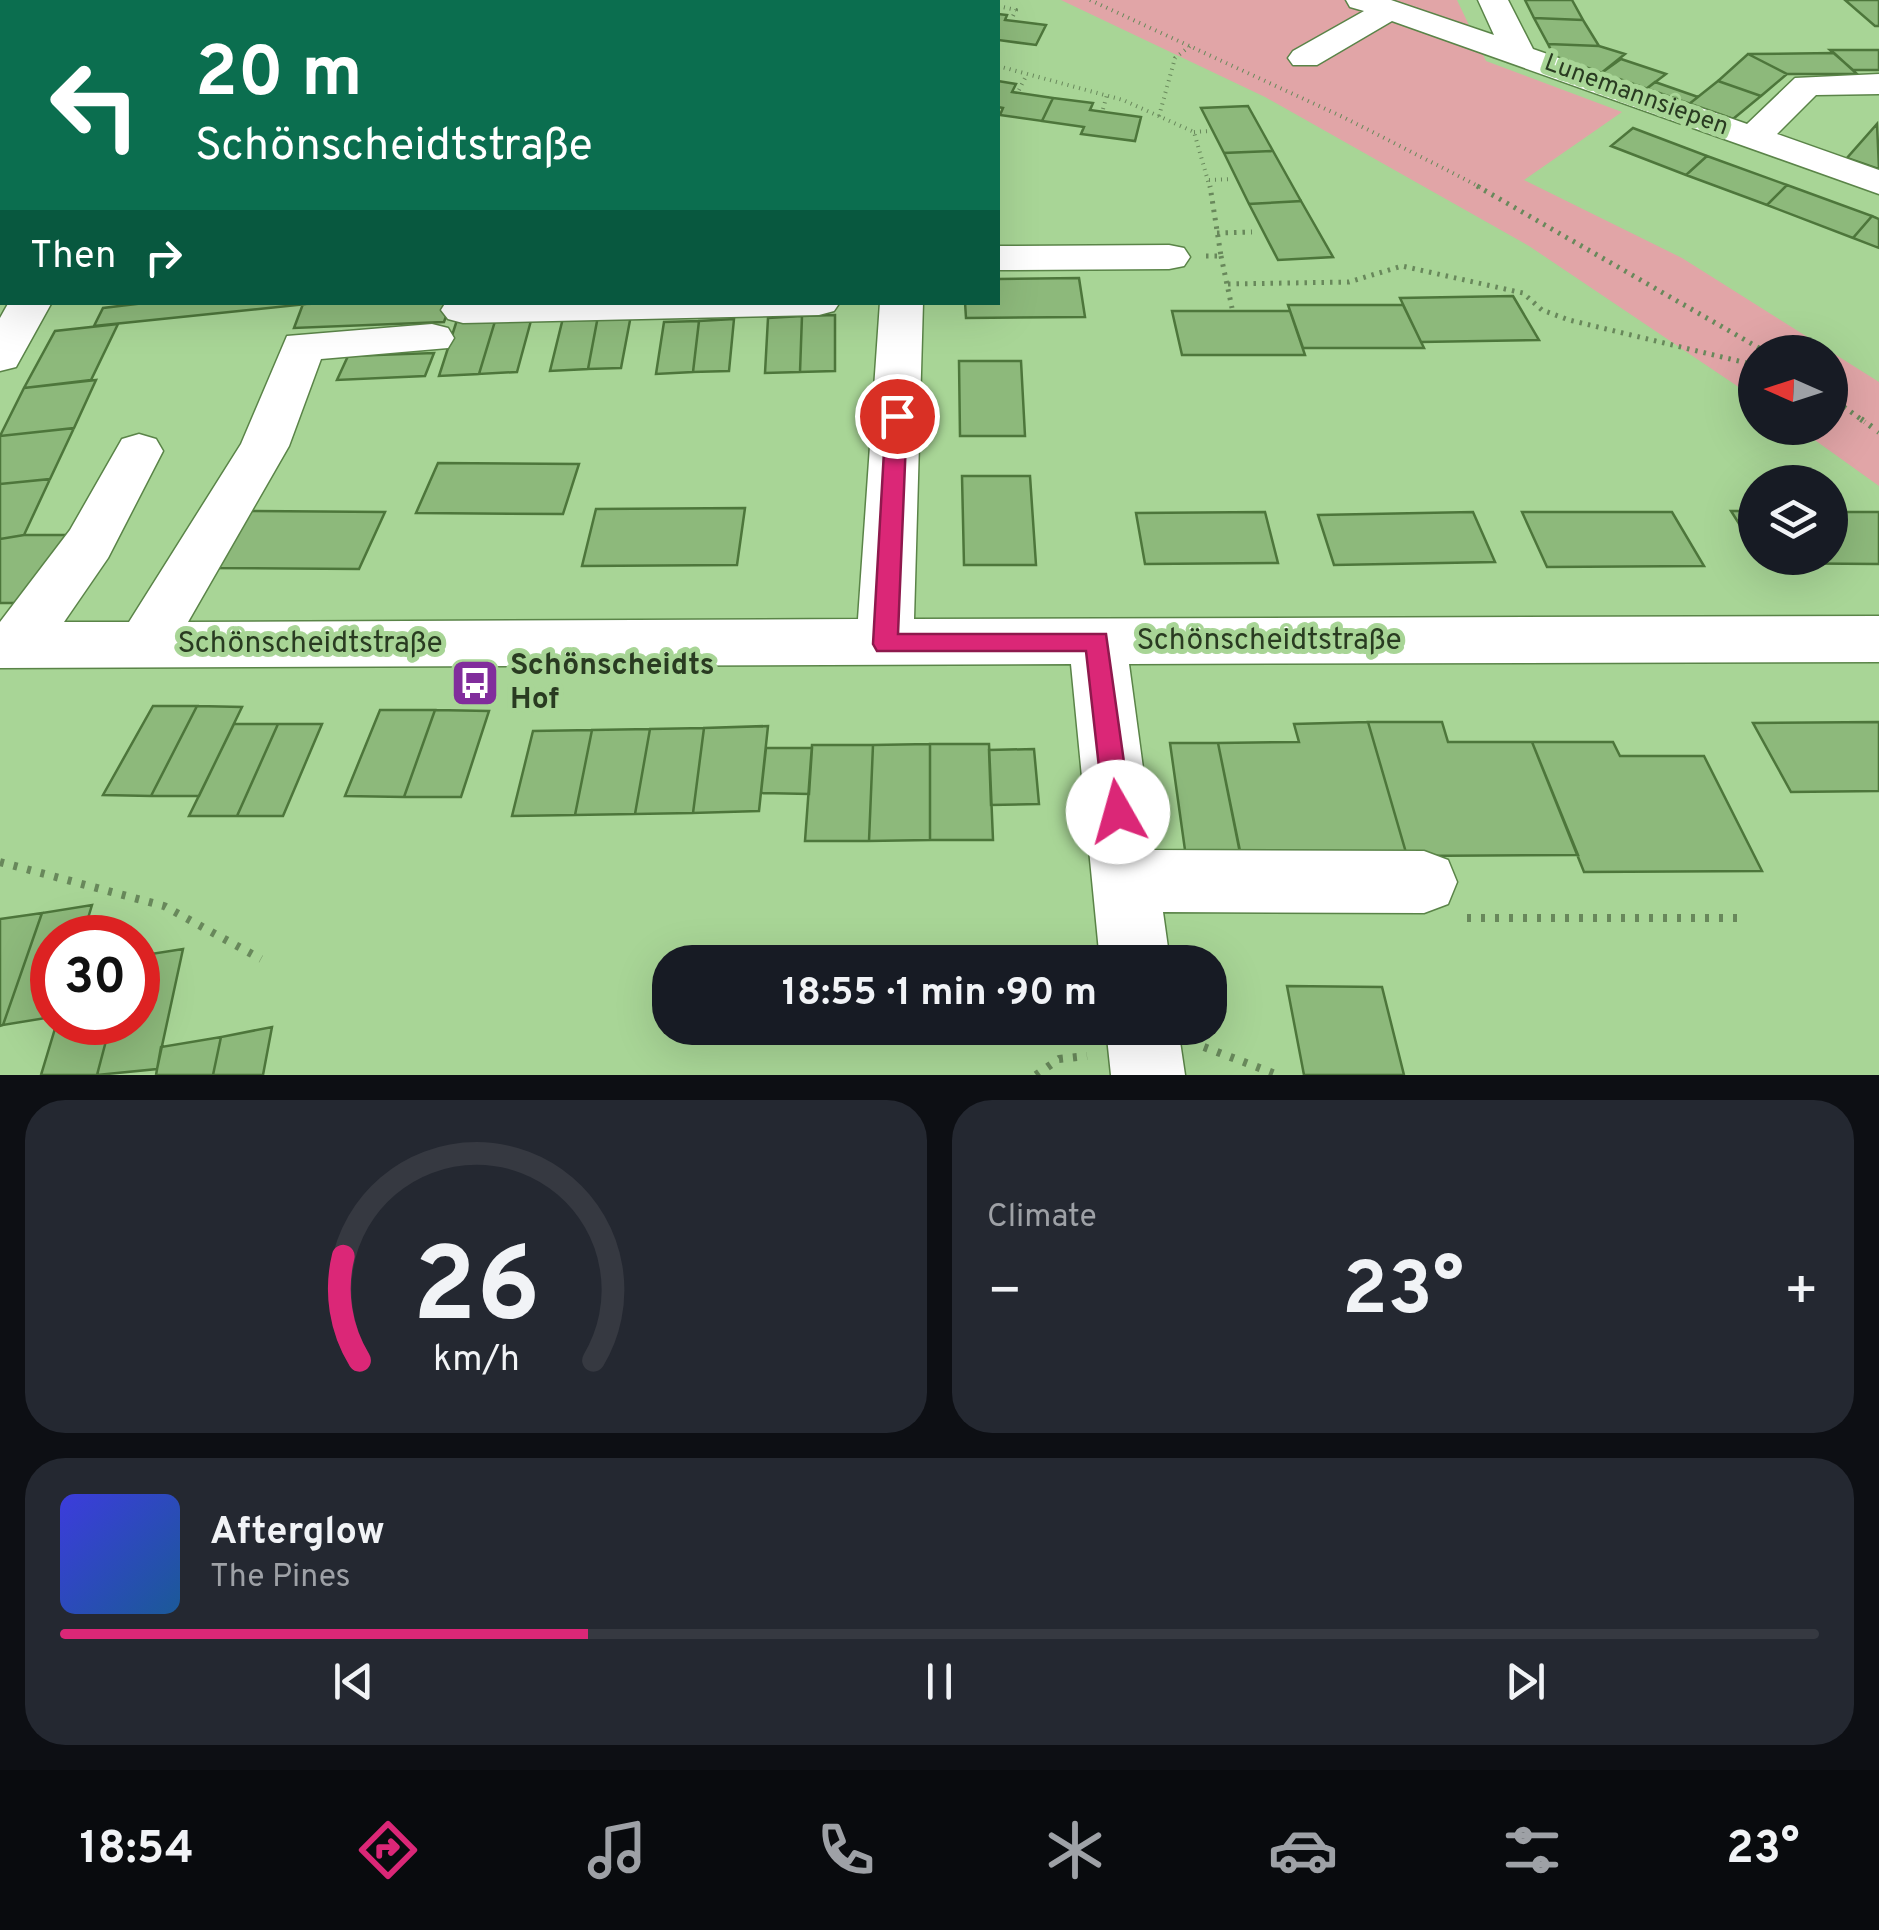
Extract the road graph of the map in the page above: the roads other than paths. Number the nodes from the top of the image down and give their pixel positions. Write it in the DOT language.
graph roads {
  1 [pos="1492,0"];
  2 [pos="1375,5"];
  3 [pos="1520,55"];
  4 [pos="1305,58"];
  5 [pos="1879,84"];
  6 [pos="1752,138"];
  7 [pos="1879,183"];
  8 [pos="1170,257"];
  9 [pos="1000,258"];
  10 [pos="36,305"];
  11 [pos="768,305"];
  12 [pos="902,305"];
  13 [pos="0,357"];
  14 [pos="138,451"];
  15 [pos="1879,640"];
  16 [pos="1097,641"];
  17 [pos="885,644"];
  18 [pos="9,645"];
  19 [pos="146,645"];
  20 [pos="1126,881"];
  21 [pos="1424,882"];
  22 [pos="1133,945"];
  1 -- 3 [label="street, Lunemannsiepen"];
  2 -- 3 [label="street"];
  2 -- 4 [label="street"];
  3 -- 6 [label="street, Lunemannsiepen"];
  5 -- 6 [label="street, Lunemannsiepen"];
  6 -- 7 [label="street, Lunemannsiepen"];
  8 -- 9 [label="street"];
  10 -- 13 [label="street"];
  11 -- 19 [label="street"];
  12 -- 17 [label="street"];
  14 -- 18 [label="street"];
  15 -- 16 [label="street, Schönscheidtstraße"];
  16 -- 17 [label="street, Schönscheidtstraße"];
  16 -- 20 [label="street"];
  17 -- 19 [label="street, Schönscheidtstraße"];
  18 -- 19 [label="street, Schönscheidtstraße"];
  20 -- 21 [label="street"];
  20 -- 22 [label="street"];
}
